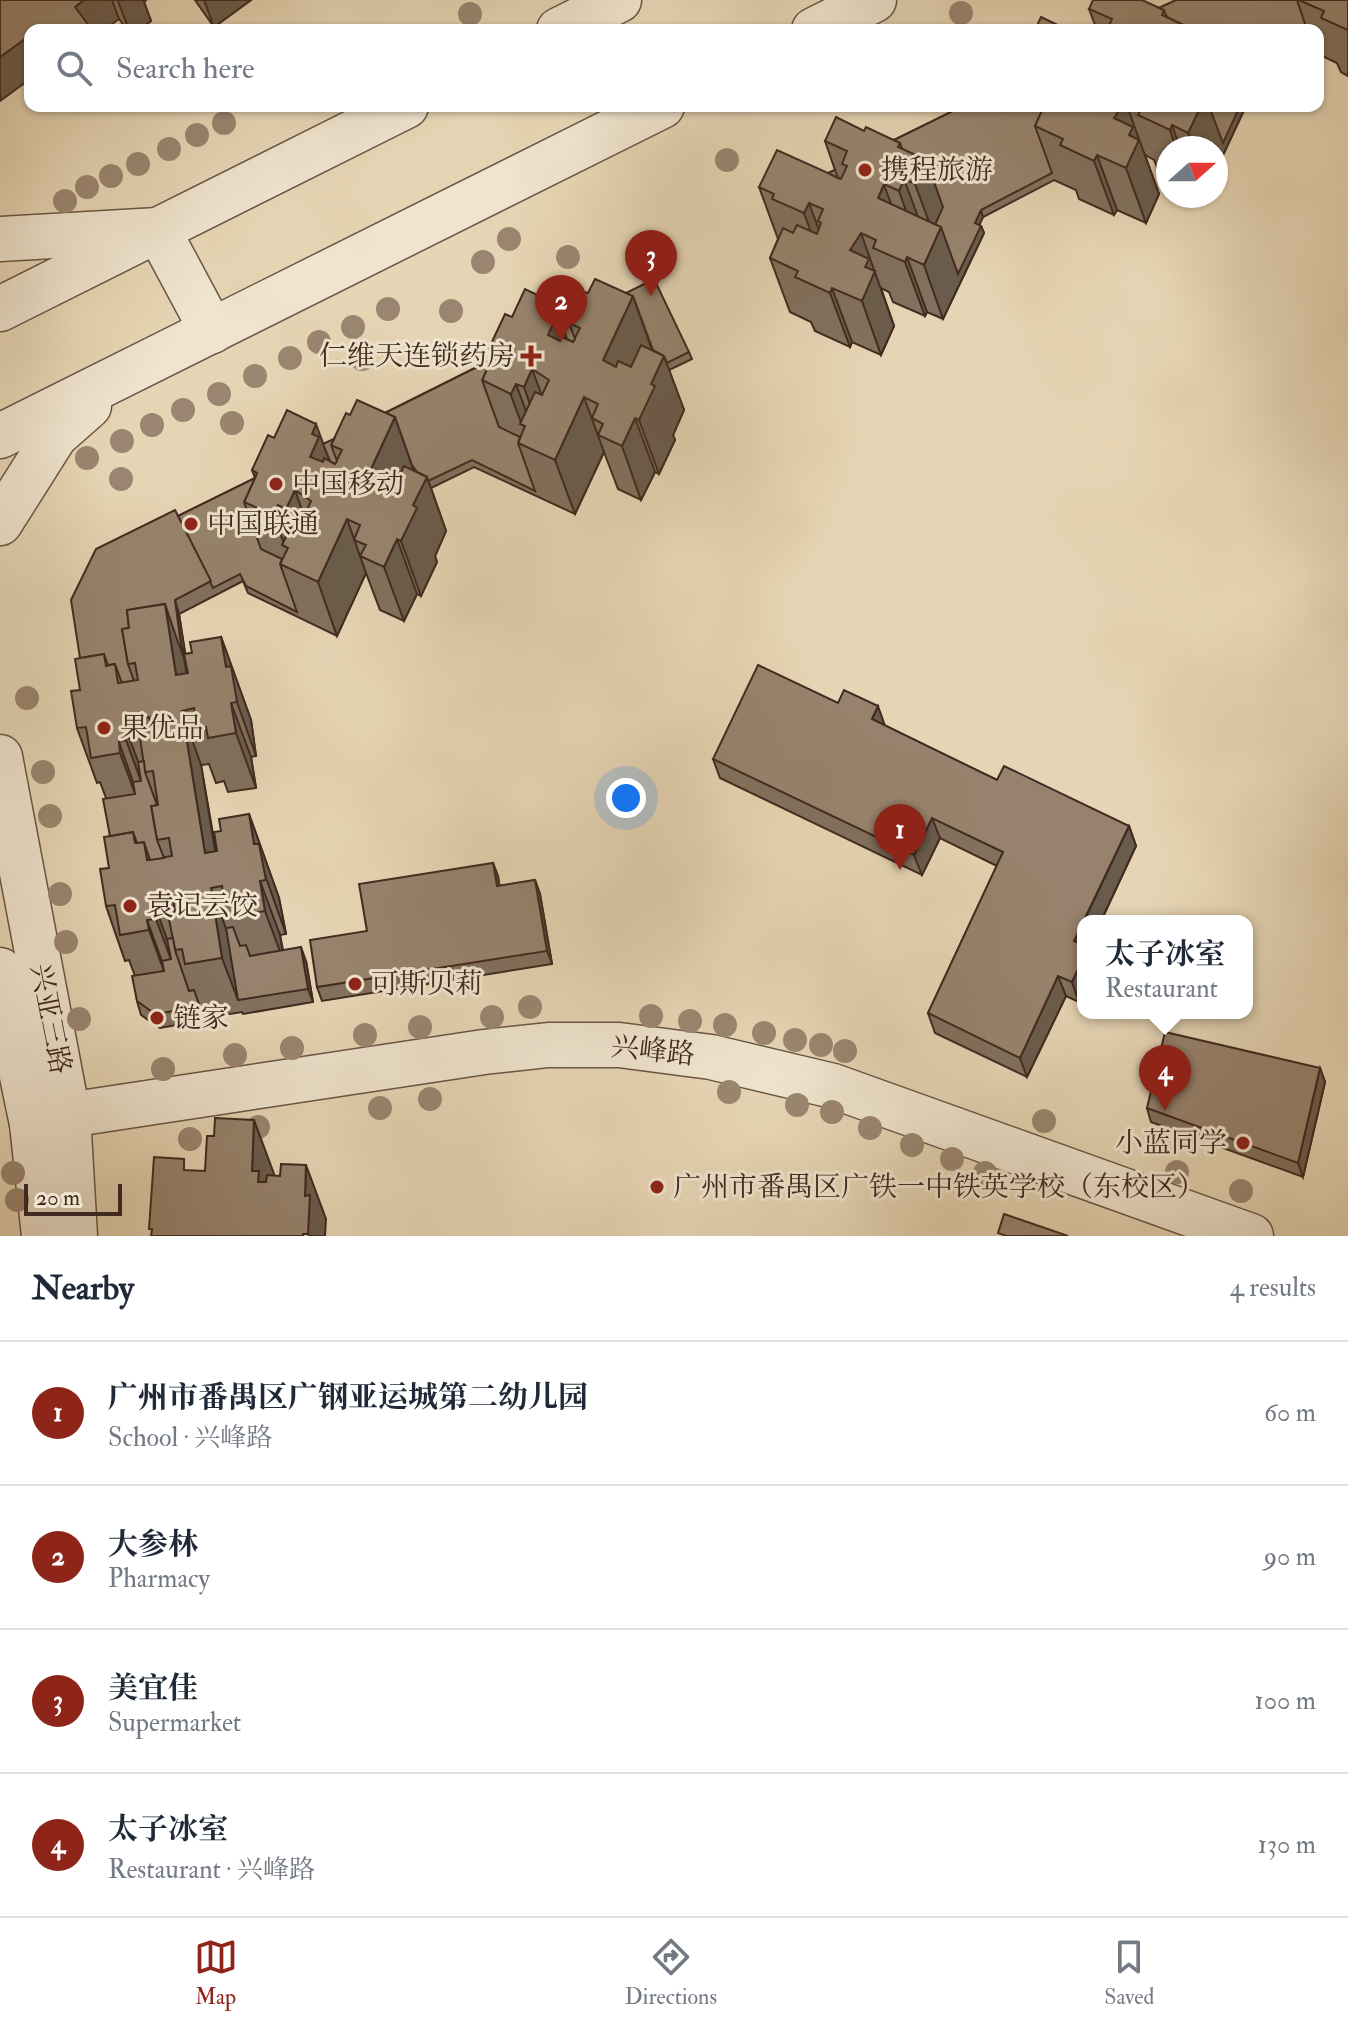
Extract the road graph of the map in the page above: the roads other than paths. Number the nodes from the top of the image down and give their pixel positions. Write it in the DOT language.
graph roads {
  1 [pos="619,0"];
  2 [pos="874,0"];
  3 [pos="571,24"];
  4 [pos="826,24"];
  5 [pos="394,112"];
  6 [pos="650,112"];
  7 [pos="158,230"];
  8 [pos="0,239"];
  9 [pos="0,309"];
  10 [pos="212,331"];
  11 [pos="149,362"];
  12 [pos="0,436"];
  13 [pos="0,523"];
  14 [pos="0,757"];
  15 [pos="0,970"];
  16 [pos="50,1119"];
  17 [pos="44,1236"];
  18 [pos="75,1236"];
  19 [pos="1251,1236"];
  1 -- 3 [label="street"];
  2 -- 4 [label="street"];
  5 -- 7 [label="street"];
  6 -- 10 [label="street"];
  7 -- 8 [label="street"];
  7 -- 9 [label="street"];
  7 -- 10 [label="street"];
  10 -- 11 [label="street"];
  11 -- 12 [label="street"];
  11 -- 13 [label="street"];
  14 -- 16 [label="street, 兴亚三路"];
  15 -- 16 [label="street, 兴亚三路"];
  16 -- 17 [label="street, 兴亚三路"];
  16 -- 18 [label="street, 兴亚三路"];
  16 -- 19 [label="street, 兴峰路"];
}
